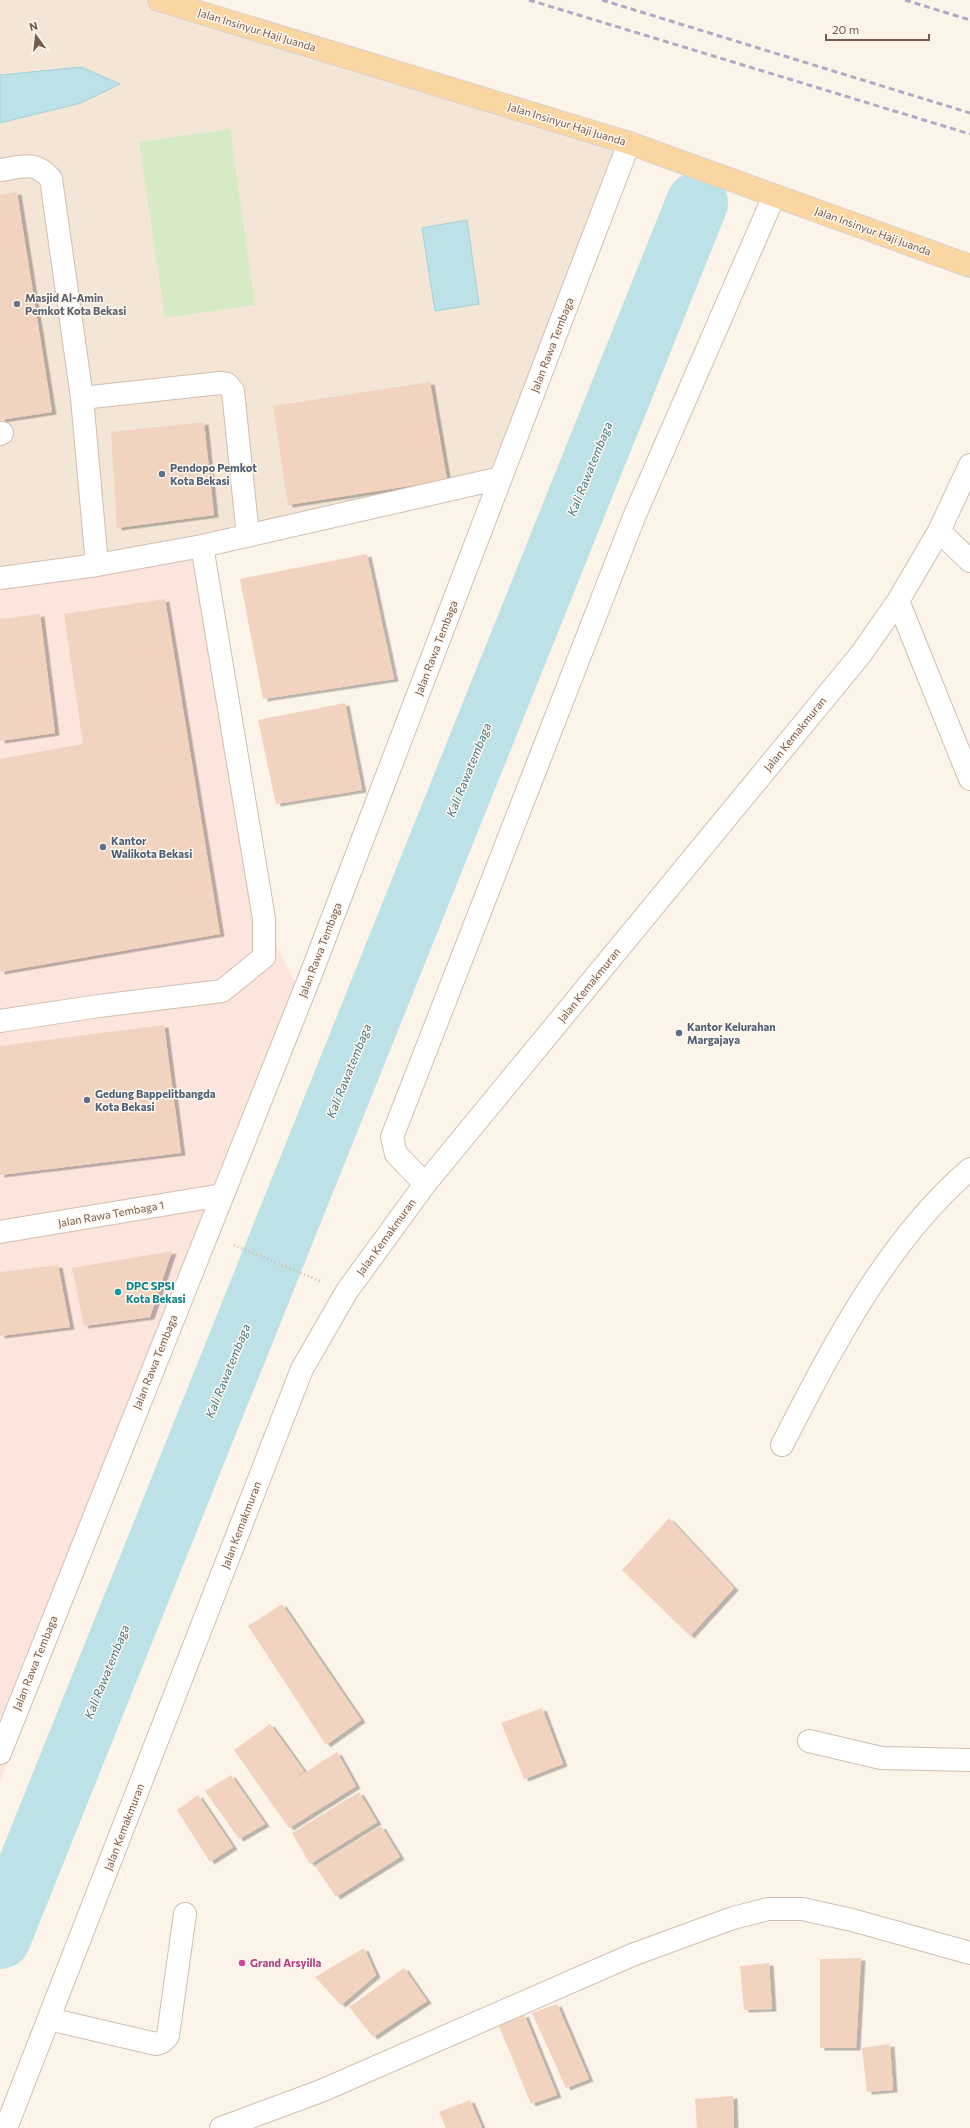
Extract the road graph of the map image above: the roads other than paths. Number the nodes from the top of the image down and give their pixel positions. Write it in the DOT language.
graph roads {
  1 [pos="159,0"];
  2 [pos="629,143"];
  3 [pos="0,170"];
  4 [pos="774,196"];
  5 [pos="970,266"];
  6 [pos="82,398"];
  7 [pos="970,465"];
  8 [pos="501,478"];
  9 [pos="939,530"];
  10 [pos="248,536"];
  11 [pos="202,546"];
  12 [pos="970,561"];
  13 [pos="97,565"];
  14 [pos="0,578"];
  15 [pos="898,600"];
  16 [pos="970,779"];
  17 [pos="0,1022"];
  18 [pos="970,1169"];
  19 [pos="425,1184"];
  20 [pos="222,1195"];
  21 [pos="0,1232"];
  22 [pos="782,1445"];
  23 [pos="809,1741"];
  24 [pos="0,1753"];
  25 [pos="970,1760"];
  26 [pos="185,1914"];
  27 [pos="970,1954"];
  28 [pos="49,2019"];
  29 [pos="6,2118"];
  30 [pos="221,2128"];
  1 -- 2 [label="main road, Jalan Insinyur Haji Juanda"];
  2 -- 4 [label="main road, Jalan Insinyur Haji Juanda"];
  2 -- 8 [label="street, Jalan Rawa Tembaga"];
  3 -- 6 [label="street"];
  4 -- 5 [label="main road, Jalan Insinyur Haji Juanda"];
  4 -- 19 [label="street"];
  6 -- 10 [label="street"];
  6 -- 13 [label="street"];
  7 -- 9 [label="street, Jalan Kemakmuran"];
  8 -- 10 [label="street"];
  8 -- 20 [label="street, Jalan Rawa Tembaga"];
  9 -- 12 [label="street"];
  9 -- 15 [label="street, Jalan Kemakmuran"];
  10 -- 11 [label="street"];
  11 -- 13 [label="street"];
  11 -- 17 [label="street"];
  13 -- 14 [label="street"];
  15 -- 16 [label="street"];
  15 -- 19 [label="street, Jalan Kemakmuran"];
  18 -- 22 [label="street"];
  19 -- 28 [label="street, Jalan Kemakmuran"];
  20 -- 21 [label="street, Jalan Rawa Tembaga 1"];
  20 -- 24 [label="street, Jalan Rawa Tembaga"];
  23 -- 25 [label="street"];
  26 -- 28 [label="street"];
  27 -- 30 [label="street"];
  28 -- 29 [label="street, Jalan Kemakmuran"];
}
